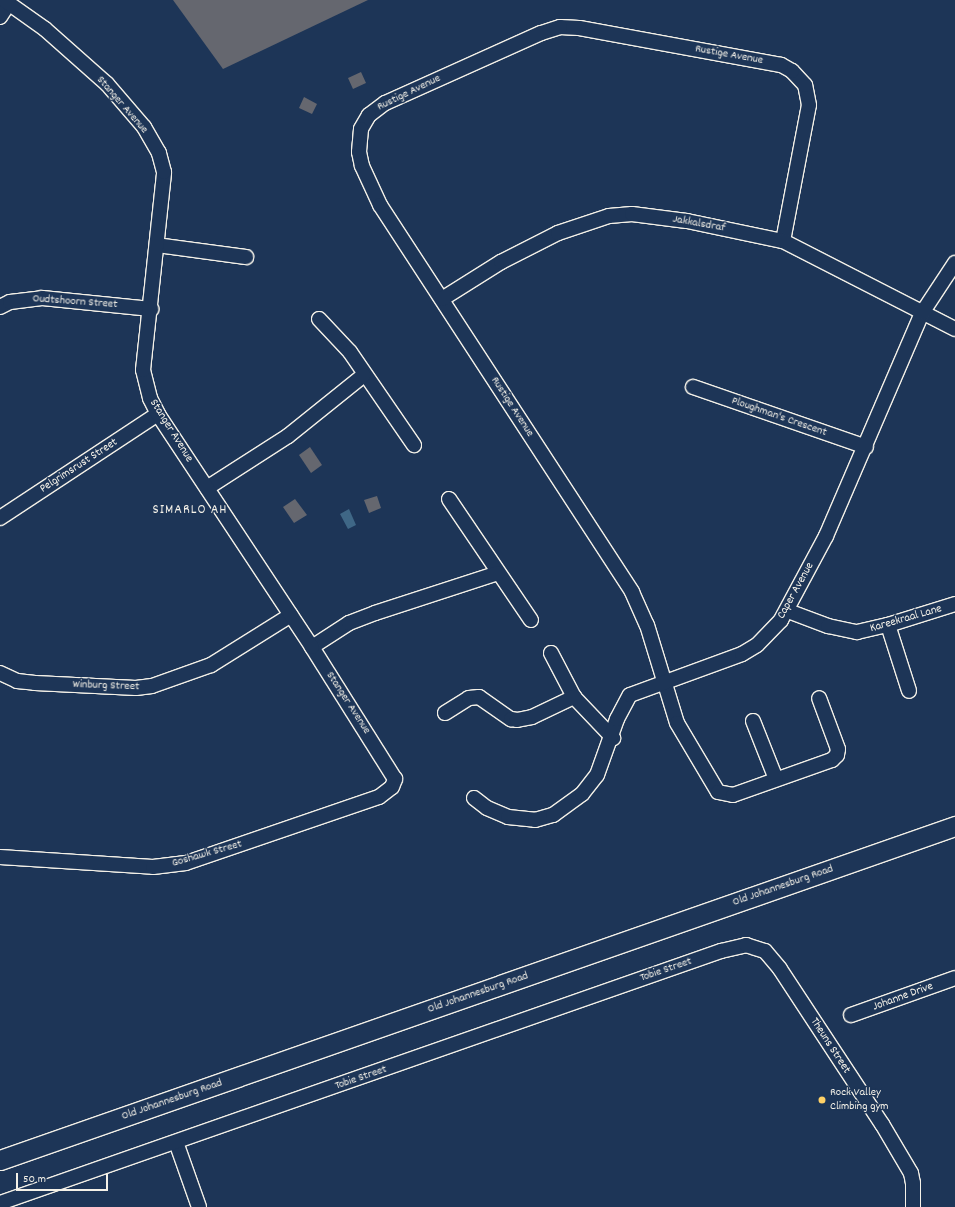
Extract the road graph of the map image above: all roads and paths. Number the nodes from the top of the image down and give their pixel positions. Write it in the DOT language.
graph roads {
  1 [pos="6,1"];
  2 [pos="0,17"];
  3 [pos="783,241"];
  4 [pos="158,245"];
  5 [pos="246,257"];
  6 [pos="955,263"];
  7 [pos="442,299"];
  8 [pos="0,307"];
  9 [pos="151,309"];
  10 [pos="922,313"];
  11 [pos="319,319"];
  12 [pos="955,329"];
  13 [pos="364,374"];
  14 [pos="693,387"];
  15 [pos="158,414"];
  16 [pos="414,445"];
  17 [pos="866,447"];
  18 [pos="207,488"];
  19 [pos="449,499"];
  20 [pos="0,518"];
  21 [pos="498,573"];
  22 [pos="955,604"];
  23 [pos="788,611"];
  24 [pos="291,615"];
  25 [pos="531,620"];
  26 [pos="888,625"];
  27 [pos="312,647"];
  28 [pos="551,653"];
  29 [pos="0,673"];
  30 [pos="666,681"];
  31 [pos="909,691"];
  32 [pos="574,697"];
  33 [pos="819,698"];
  34 [pos="445,714"];
  35 [pos="753,721"];
  36 [pos="613,738"];
  37 [pos="394,776"];
  38 [pos="776,780"];
  39 [pos="474,798"];
  40 [pos="955,826"];
  41 [pos="0,857"];
  42 [pos="721,951"];
  43 [pos="955,978"];
  44 [pos="851,1015"];
  45 [pos="176,1142"];
  46 [pos="0,1160"];
  47 [pos="0,1203"];
  48 [pos="199,1207"];
  49 [pos="913,1207"];
  1 -- 2 [label="street"];
  1 -- 4 [label="street, Stanger Avenue"];
  3 -- 7 [label="street, Jakkalsdraf"];
  3 -- 7 [label="street, Rustige Avenue"];
  3 -- 10 [label="street, Jakkalsdraf"];
  4 -- 5 [label="street"];
  4 -- 9 [label="street, Stanger Avenue"];
  6 -- 10 [label="street, Caper Avenue"];
  7 -- 30 [label="street, Rustige Avenue"];
  8 -- 9 [label="street, Oudtshoorn Street"];
  9 -- 15 [label="street, Stanger Avenue"];
  10 -- 12 [label="street, Jakkalsdraf"];
  10 -- 17 [label="street, Caper Avenue"];
  11 -- 13 [label="street"];
  13 -- 16 [label="street"];
  13 -- 18 [label="street"];
  14 -- 17 [label="street, Ploughman's Crescent"];
  15 -- 18 [label="street, Stanger Avenue"];
  15 -- 20 [label="street, Pelgrimsrust Street"];
  17 -- 23 [label="street, Caper Avenue"];
  18 -- 24 [label="street, Stanger Avenue"];
  19 -- 21 [label="street"];
  21 -- 25 [label="street"];
  21 -- 27 [label="street"];
  22 -- 26 [label="street, Kareekraal Lane"];
  23 -- 26 [label="street, Kareekraal Lane"];
  23 -- 30 [label="street, Caper Avenue"];
  24 -- 27 [label="street, Stanger Avenue"];
  24 -- 29 [label="street, Winburg Street"];
  26 -- 31 [label="street"];
  27 -- 37 [label="street, Stanger Avenue"];
  28 -- 32 [label="street"];
  30 -- 36 [label="street, Caper Avenue"];
  30 -- 38 [label="street, Rustige Avenue"];
  32 -- 34 [label="street"];
  32 -- 36 [label="street"];
  33 -- 38 [label="street, Rustige Avenue"];
  35 -- 38 [label="street"];
  36 -- 39 [label="street, Caper Avenue"];
  37 -- 41 [label="street, Goshawk Street"];
  40 -- 46 [label="main road, Old Johannesburg Road"];
  42 -- 45 [label="street, Tobie Street"];
  42 -- 49 [label="street, Theuns Street"];
  43 -- 44 [label="street, Johanne Drive"];
  45 -- 47 [label="street, Tobie Street"];
  45 -- 48 [label="street"];
}
